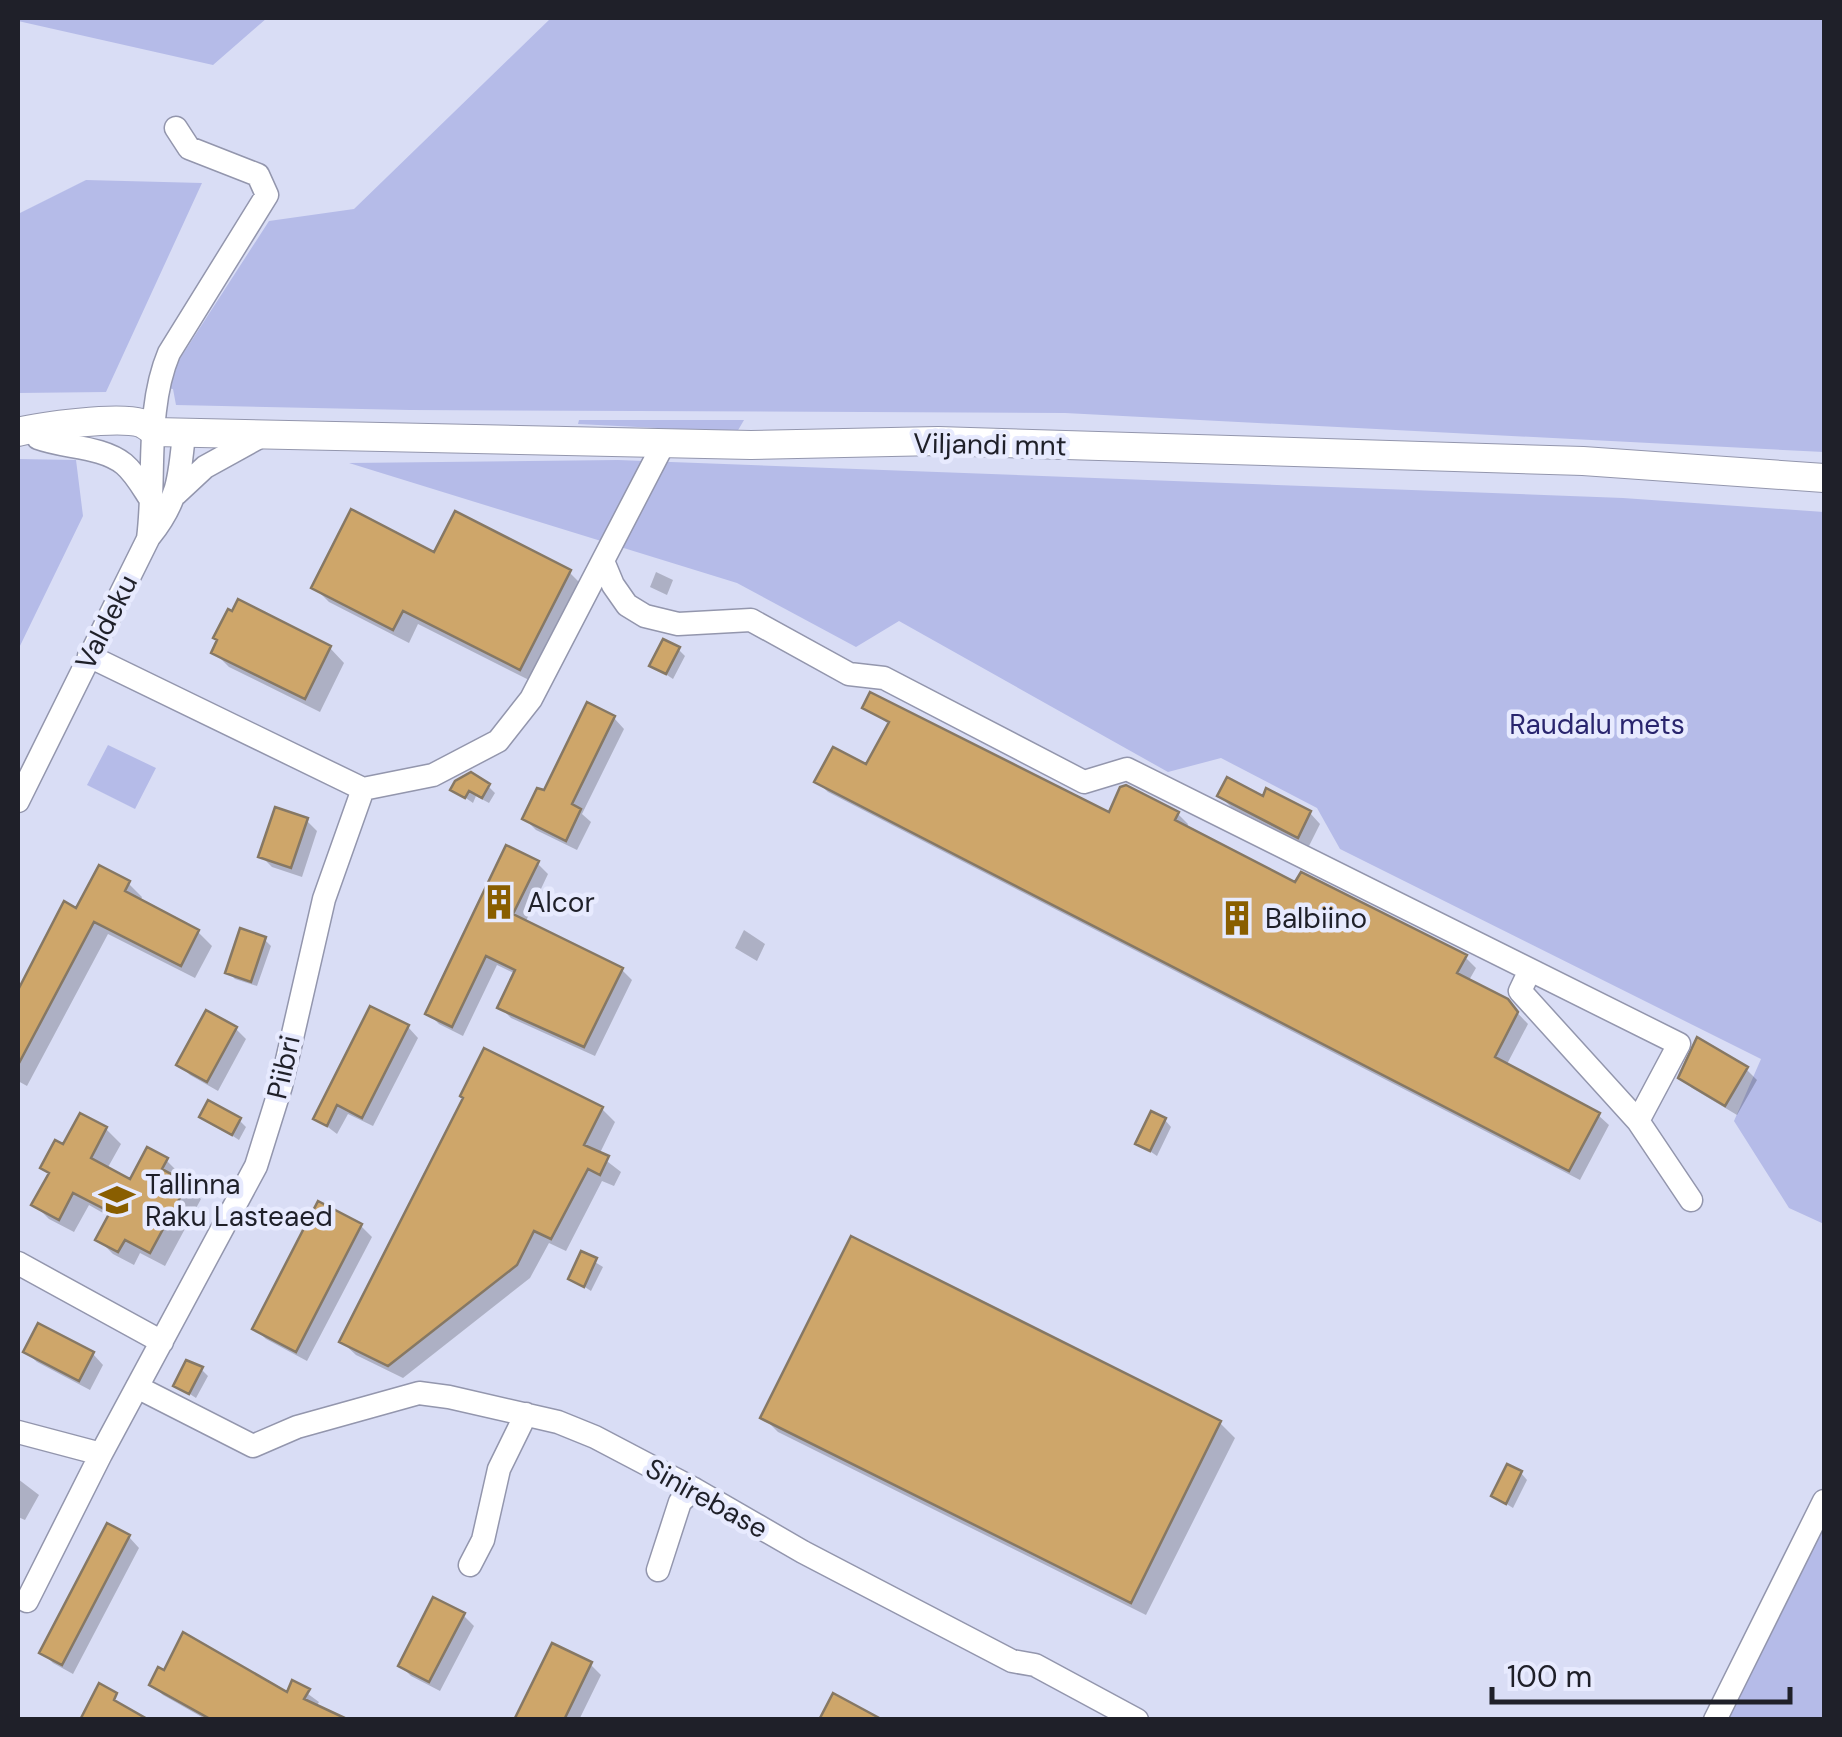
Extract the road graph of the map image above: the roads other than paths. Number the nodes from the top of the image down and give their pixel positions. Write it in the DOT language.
graph roads {
  1 [pos="176,128"];
  2 [pos="154,432"];
  3 [pos="184,434"];
  4 [pos="263,434"];
  5 [pos="24,436"];
  6 [pos="664,443"];
  7 [pos="1824,478"];
  8 [pos="176,494"];
  9 [pos="153,503"];
  10 [pos="148,539"];
  11 [pos="602,561"];
  12 [pos="89,656"];
  13 [pos="363,789"];
  14 [pos="18,801"];
  15 [pos="1530,970"];
  16 [pos="1638,1121"];
  17 [pos="1691,1200"];
  18 [pos="18,1262"];
  19 [pos="162,1342"];
  20 [pos="137,1387"];
  21 [pos="526,1414"];
  22 [pos="18,1432"];
  23 [pos="100,1454"];
  24 [pos="694,1489"];
  25 [pos="1824,1502"];
  26 [pos="470,1565"];
  27 [pos="658,1570"];
  28 [pos="26,1602"];
  29 [pos="1137,1720"];
  30 [pos="1714,1720"];
  1 -- 2 [label="street, Valdeku"];
  2 -- 3 [label="main road, Viljandi mnt"];
  2 -- 5 [label="main road, Viljandi mnt"];
  2 -- 9 [label="street, Valdeku"];
  3 -- 4 [label="main road, Viljandi mnt"];
  3 -- 8 [label="street"];
  4 -- 6 [label="main road, Viljandi mnt"];
  4 -- 8 [label="street"];
  5 -- 9 [label="street"];
  6 -- 7 [label="main road, Viljandi mnt"];
  6 -- 11 [label="street"];
  8 -- 10 [label="street"];
  9 -- 10 [label="street, Valdeku"];
  10 -- 12 [label="street, Valdeku"];
  11 -- 13 [label="street"];
  11 -- 15 [label="street"];
  12 -- 13 [label="street"];
  12 -- 14 [label="street, Valdeku"];
  13 -- 19 [label="street, Piibri"];
  15 -- 16 [label="street"];
  15 -- 16 [label="street"];
  16 -- 17 [label="street"];
  18 -- 19 [label="street"];
  19 -- 20 [label="street, Piibri"];
  20 -- 21 [label="street, Sinirebase"];
  20 -- 23 [label="street, Piibri"];
  21 -- 24 [label="street, Sinirebase"];
  21 -- 26 [label="street"];
  22 -- 23 [label="street"];
  23 -- 28 [label="street, Piibri"];
  24 -- 27 [label="street"];
  24 -- 29 [label="street, Sinirebase"];
  25 -- 30 [label="street"];
}
